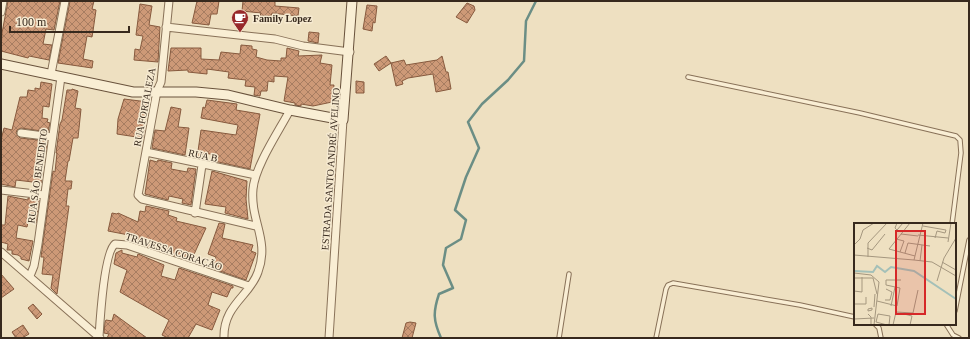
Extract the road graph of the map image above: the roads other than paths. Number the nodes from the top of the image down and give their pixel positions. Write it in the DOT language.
graph roads {
  1 [pos="3,1"];
  2 [pos="65,1"];
  3 [pos="170,1"];
  4 [pos="352,1"];
  5 [pos="1,12"];
  6 [pos="166,26"];
  7 [pos="350,52"];
  8 [pos="1,64"];
  9 [pos="51,74"];
  10 [pos="61,77"];
  11 [pos="688,77"];
  12 [pos="157,91"];
  13 [pos="290,110"];
  14 [pos="344,120"];
  15 [pos="21,133"];
  16 [pos="52,137"];
  17 [pos="146,152"];
  18 [pos="202,165"];
  19 [pos="256,175"];
  20 [pos="1,190"];
  21 [pos="44,195"];
  22 [pos="195,213"];
  23 [pos="952,223"];
  24 [pos="256,226"];
  25 [pos="969,240"];
  26 [pos="1,252"];
  27 [pos="569,274"];
  28 [pos="30,276"];
  29 [pos="249,286"];
  30 [pos="956,306"];
  31 [pos="854,317"];
  32 [pos="876,325"];
  33 [pos="946,325"];
  34 [pos="951,325"];
  35 [pos="949,330"];
  36 [pos="99,337"];
  37 [pos="224,338"];
  38 [pos="329,338"];
  39 [pos="560,338"];
  40 [pos="656,338"];
  41 [pos="881,338"];
  42 [pos="959,338"];
  1 -- 5 [label="street"];
  2 -- 9 [label="street"];
  3 -- 6 [label="street, RUA FORTALEZA"];
  4 -- 7 [label="main road, ESTRADA SANTO ANDRÉ AVELINO"];
  6 -- 7 [label="street"];
  6 -- 12 [label="street, RUA FORTALEZA"];
  7 -- 14 [label="main road, ESTRADA SANTO ANDRÉ AVELINO"];
  8 -- 9 [label="main road"];
  9 -- 10 [label="main road"];
  10 -- 12 [label="main road"];
  10 -- 16 [label="street, RUA SÃO BENEDITO"];
  11 -- 23 [label="lane"];
  12 -- 13 [label="main road"];
  12 -- 17 [label="street, RUA FORTALEZA"];
  13 -- 14 [label="main road"];
  13 -- 19 [label="street"];
  14 -- 38 [label="street, ESTRADA SANTO ANDRÉ AVELINO"];
  15 -- 16 [label="street"];
  16 -- 21 [label="street, RUA SÃO BENEDITO"];
  17 -- 18 [label="street, RUA B"];
  17 -- 22 [label="street, RUA FORTALEZA"];
  18 -- 19 [label="street, RUA B"];
  18 -- 22 [label="street"];
  19 -- 24 [label="street"];
  20 -- 21 [label="street"];
  21 -- 28 [label="street, RUA SÃO BENEDITO"];
  22 -- 24 [label="street"];
  24 -- 29 [label="street"];
  25 -- 30 [label="lane"];
  26 -- 28 [label="street"];
  27 -- 39 [label="lane"];
  28 -- 36 [label="street"];
  29 -- 36 [label="street, TRAVESSA CORAÇÃO"];
  29 -- 37 [label="street"];
  31 -- 40 [label="lane"];
  32 -- 41 [label="lane"];
  33 -- 35 [label="lane"];
  34 -- 35 [label="lane"];
  35 -- 42 [label="lane"];
}
